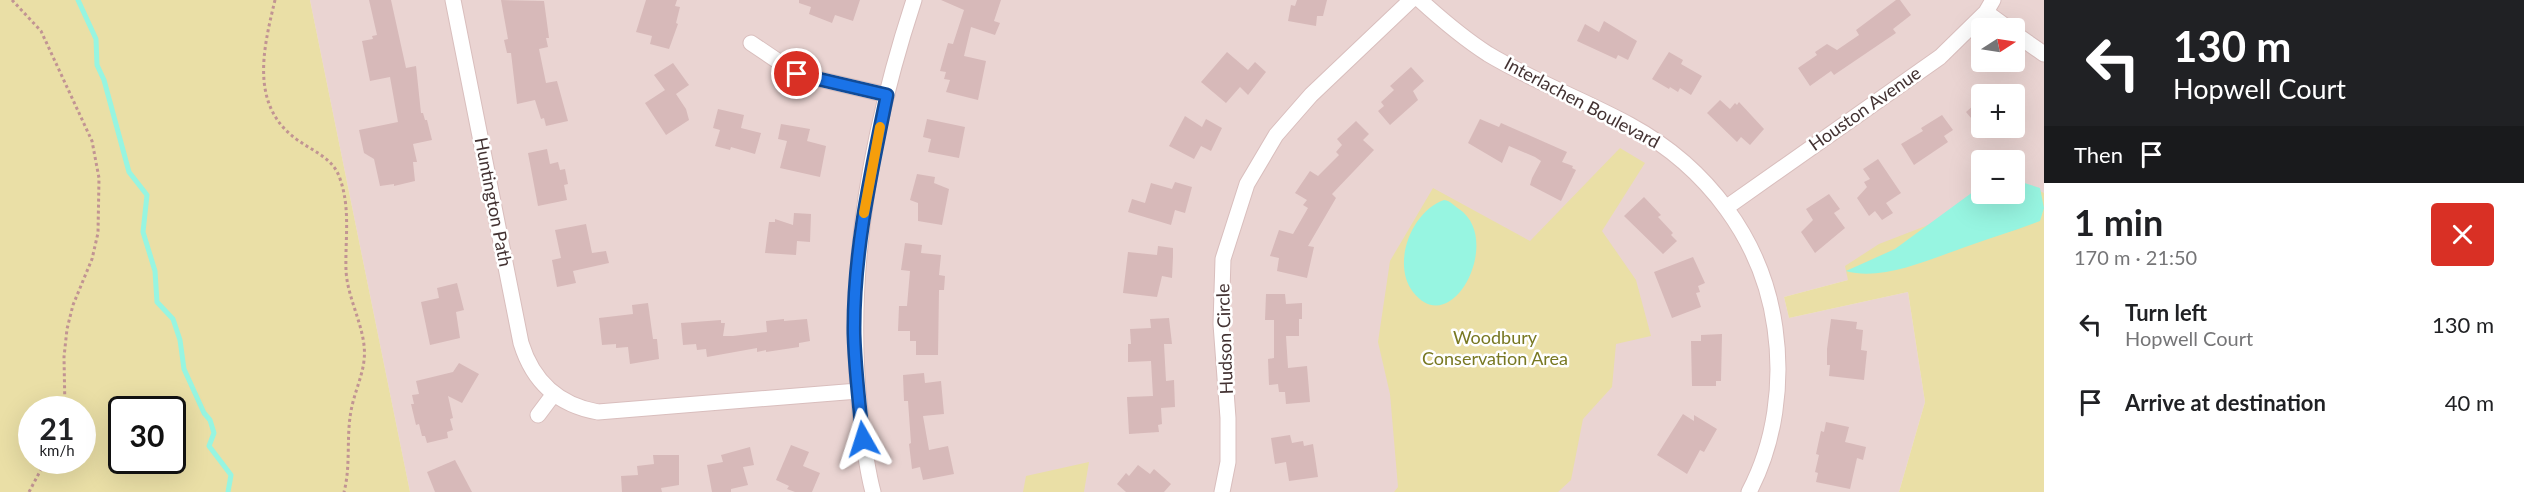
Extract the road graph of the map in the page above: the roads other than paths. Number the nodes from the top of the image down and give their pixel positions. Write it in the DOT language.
graph roads {
  1 [pos="453,0"];
  2 [pos="914,0"];
  3 [pos="1411,0"];
  4 [pos="1420,0"];
  5 [pos="1989,6"];
  6 [pos="1999,18"];
  7 [pos="2025,41"];
  8 [pos="752,43"];
  9 [pos="2044,54"];
  10 [pos="887,95"];
  11 [pos="1727,207"];
  12 [pos="858,391"];
  13 [pos="554,395"];
  14 [pos="538,415"];
  15 [pos="873,492"];
  16 [pos="1222,492"];
  17 [pos="1749,492"];
  1 -- 13 [label="street, Huntington Path"];
  2 -- 10 [label="street"];
  3 -- 16 [label="street, Hudson Circle"];
  4 -- 11 [label="street, Interlachen Boulevard"];
  5 -- 6 [label="street"];
  5 -- 11 [label="street, Houston Avenue"];
  7 -- 9 [label="street"];
  8 -- 10 [label="street"];
  10 -- 12 [label="street"];
  11 -- 17 [label="street, Interlachen Boulevard"];
  12 -- 13 [label="street, Huntington Path"];
  12 -- 15 [label="street"];
  13 -- 14 [label="street"];
}
